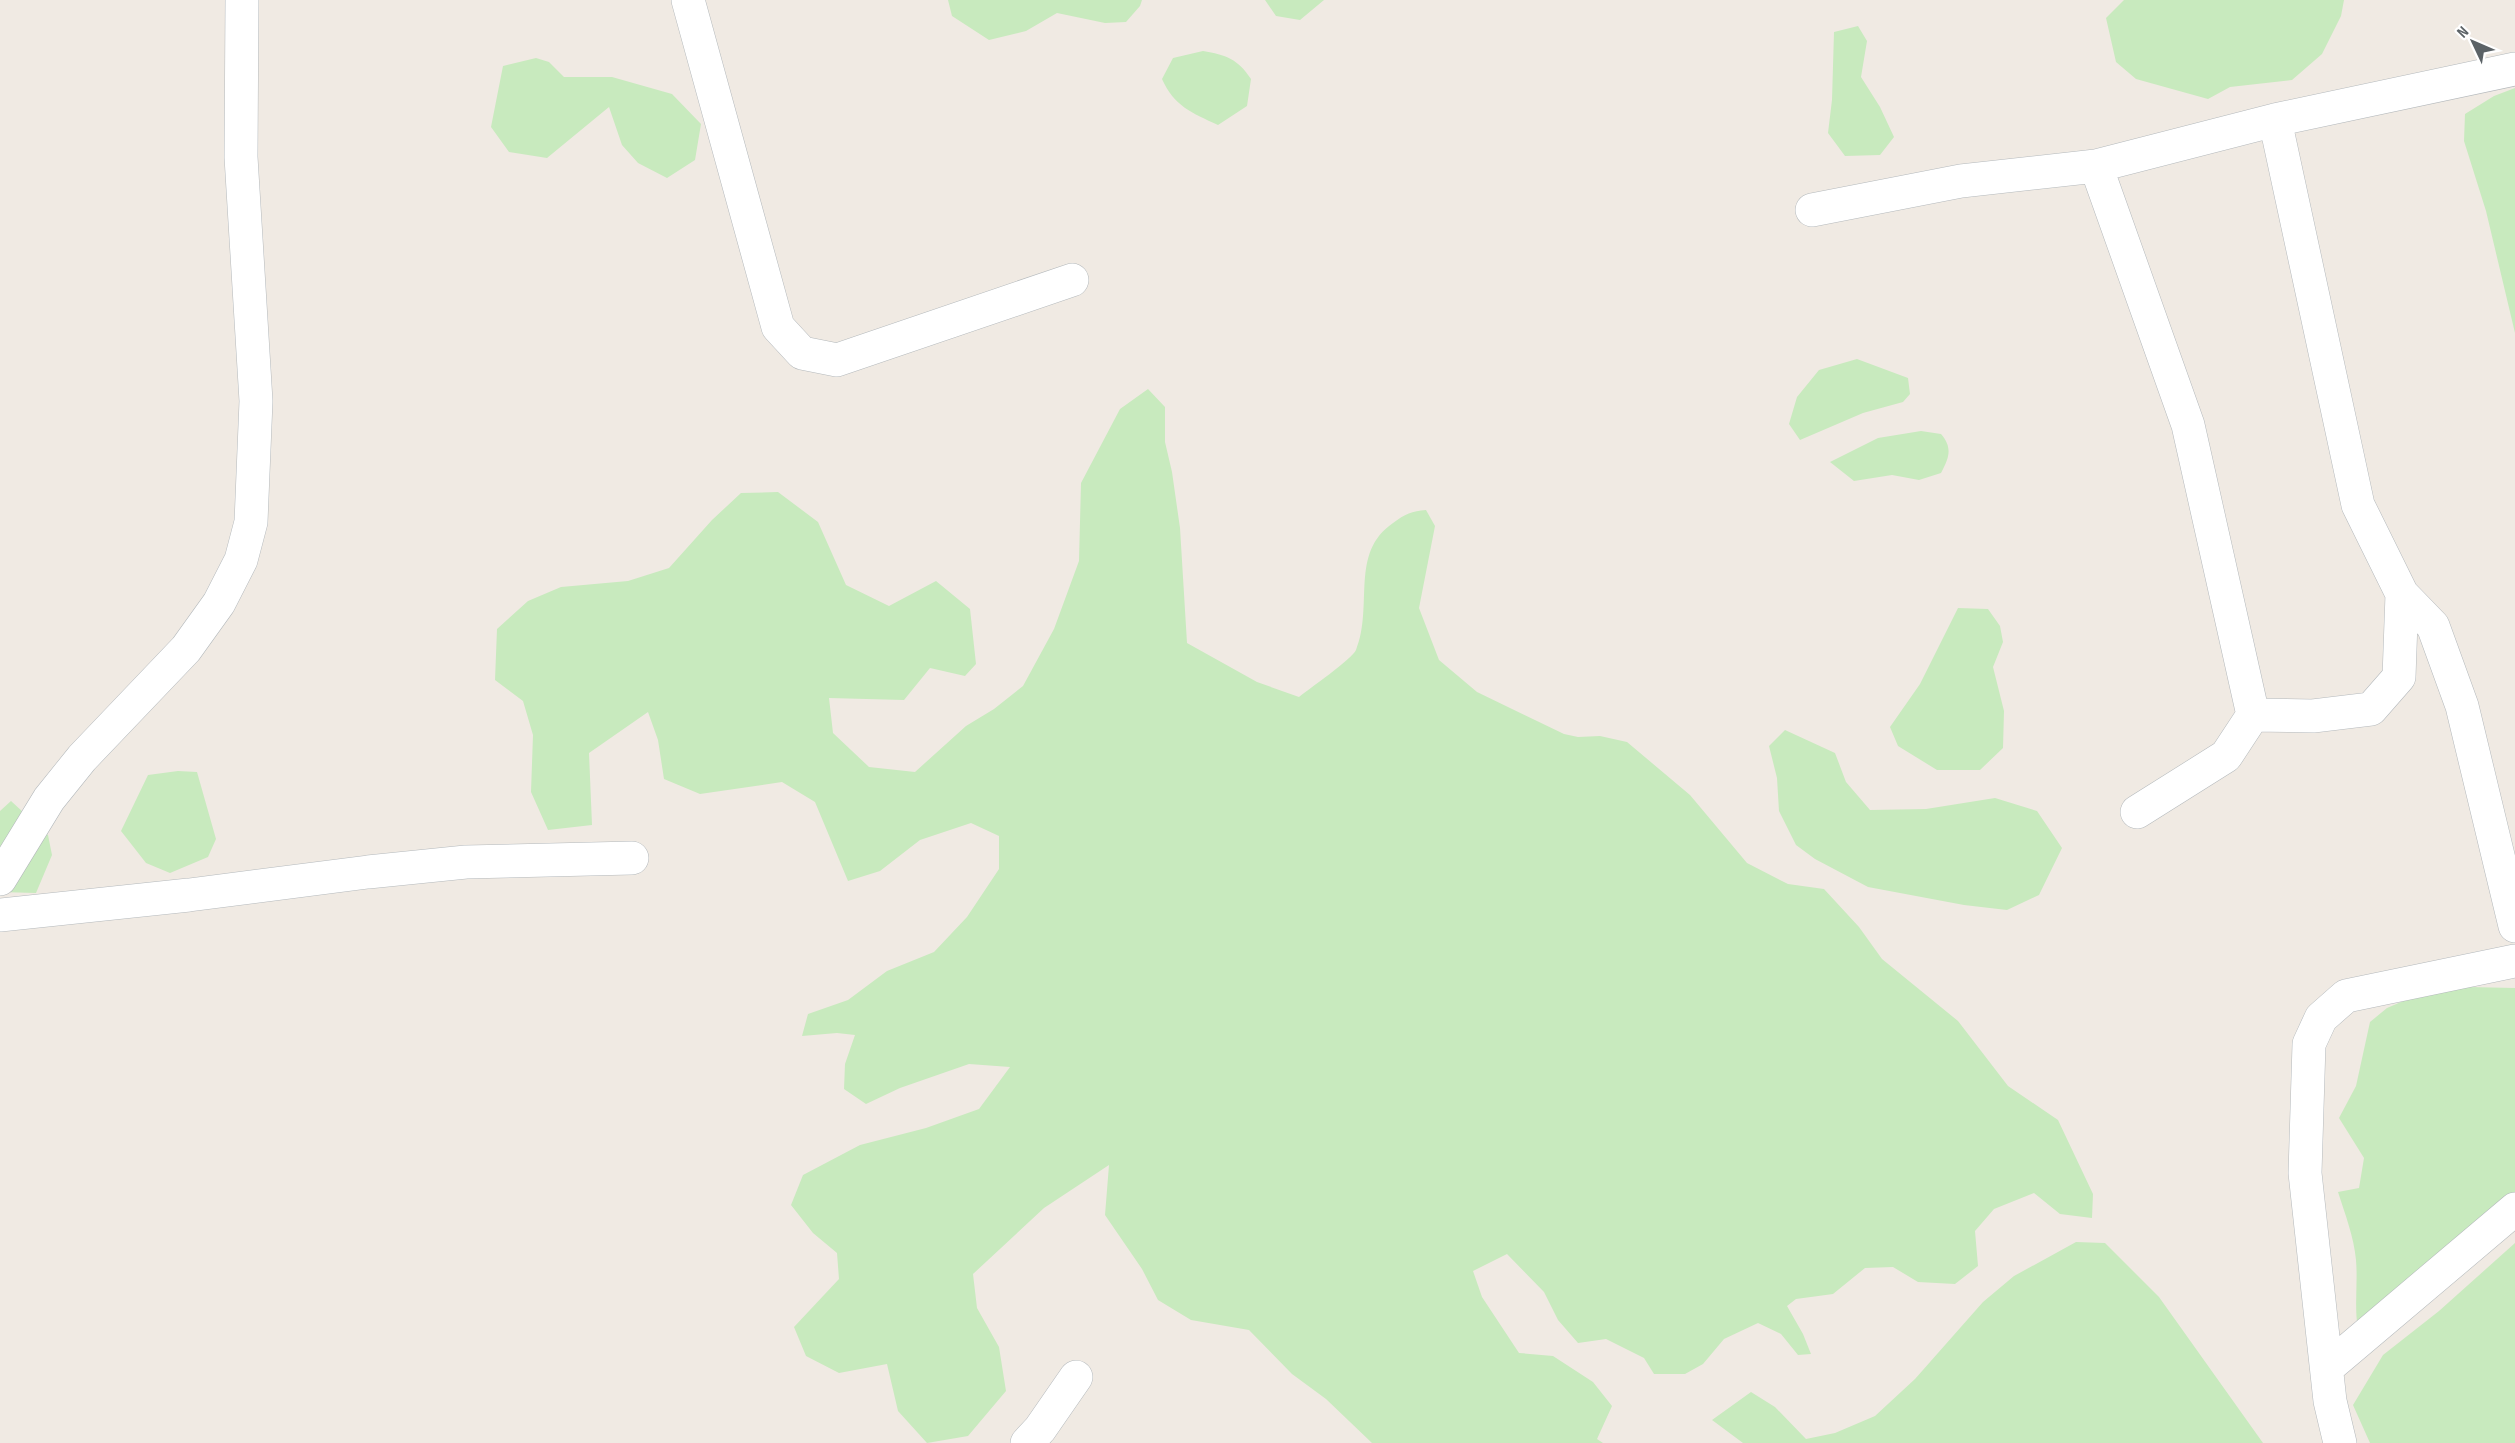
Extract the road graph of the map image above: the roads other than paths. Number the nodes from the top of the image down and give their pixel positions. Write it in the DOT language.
graph roads {
  1 [pos="242,0"];
  2 [pos="688,0"];
  3 [pos="2515,69"];
  4 [pos="2275,120"];
  5 [pos="2096,166"];
  6 [pos="1812,210"];
  7 [pos="1072,280"];
  8 [pos="2402,594"];
  9 [pos="2253,715"];
  10 [pos="2137,812"];
  11 [pos="632,858"];
  12 [pos="0,879"];
  13 [pos="0,915"];
  14 [pos="2515,926"];
  15 [pos="2515,962"];
  16 [pos="2515,1209"];
  17 [pos="2327,1368"];
  18 [pos="1076,1377"];
  19 [pos="1027,1443"];
  20 [pos="2340,1443"];
  1 -- 12 [label="street"];
  2 -- 7 [label="street"];
  3 -- 4 [label="street"];
  4 -- 5 [label="street"];
  4 -- 8 [label="street"];
  5 -- 6 [label="street"];
  5 -- 9 [label="street"];
  8 -- 9 [label="street"];
  8 -- 14 [label="street"];
  9 -- 10 [label="street"];
  11 -- 13 [label="street"];
  15 -- 17 [label="street"];
  16 -- 17 [label="street"];
  17 -- 20 [label="street"];
  18 -- 19 [label="street"];
}
